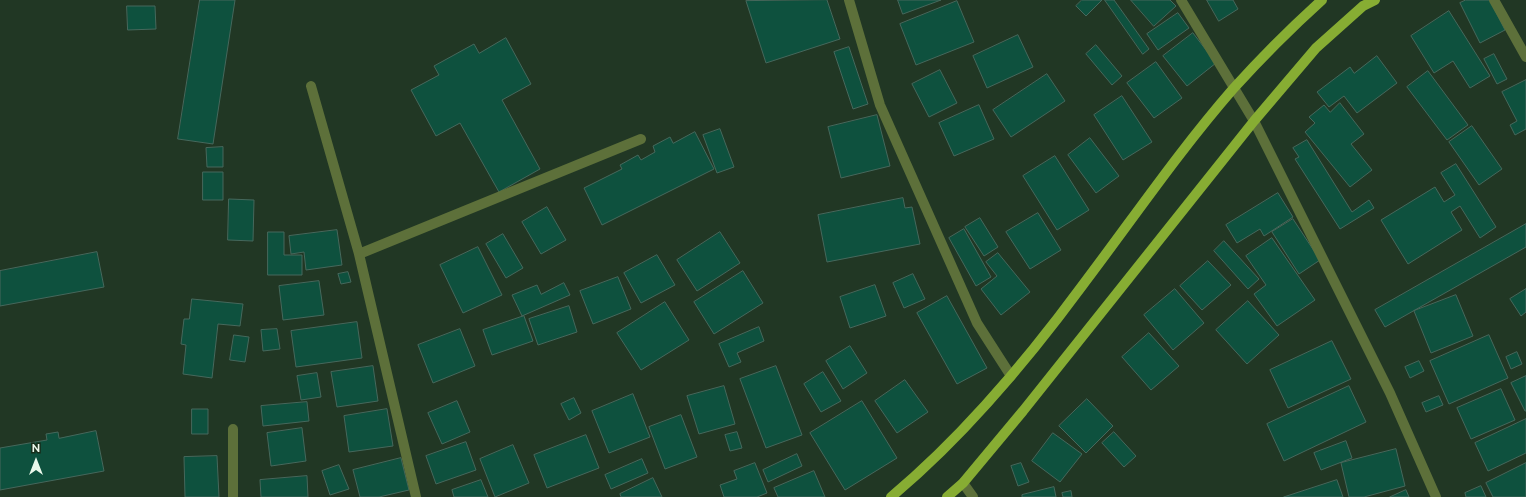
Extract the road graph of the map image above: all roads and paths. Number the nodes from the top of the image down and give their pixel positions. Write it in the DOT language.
graph roads {
  1 [pos="849,0"];
  2 [pos="1182,0"];
  3 [pos="1322,0"];
  4 [pos="1375,0"];
  5 [pos="1494,0"];
  6 [pos="1526,57"];
  7 [pos="311,86"];
  8 [pos="1234,89"];
  9 [pos="1254,121"];
  10 [pos="641,139"];
  11 [pos="359,254"];
  12 [pos="1011,376"];
  13 [pos="233,429"];
  14 [pos="963,483"];
  15 [pos="233,497"];
  16 [pos="416,497"];
  17 [pos="892,497"];
  18 [pos="947,497"];
  19 [pos="973,497"];
  20 [pos="1436,497"];
  1 -- 12 [label="street"];
  2 -- 8 [label="street"];
  3 -- 8 [label="main road"];
  4 -- 9 [label="main road"];
  5 -- 6 [label="street"];
  7 -- 11 [label="street"];
  8 -- 9 [label="street"];
  8 -- 12 [label="main road"];
  9 -- 14 [label="main road"];
  9 -- 20 [label="street"];
  10 -- 11 [label="street"];
  11 -- 16 [label="street"];
  12 -- 17 [label="main road"];
  13 -- 15 [label="street"];
  14 -- 18 [label="main road"];
  14 -- 19 [label="street"];
}
